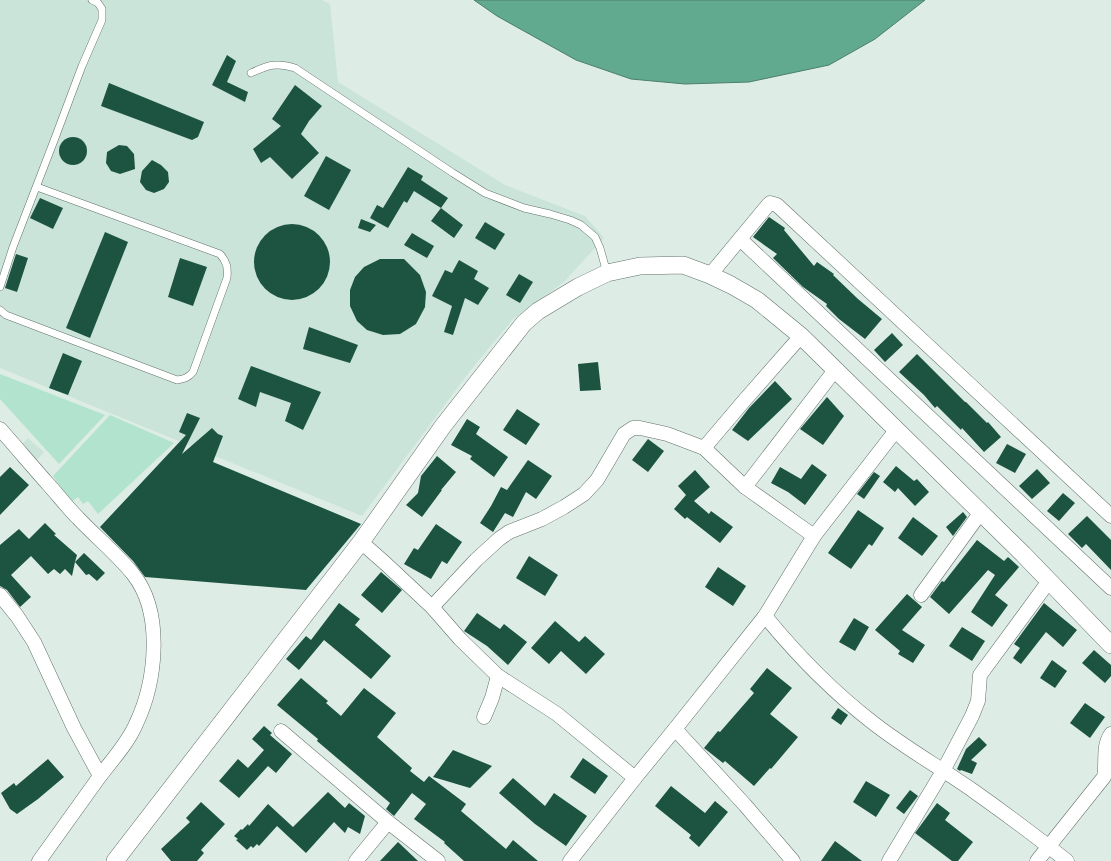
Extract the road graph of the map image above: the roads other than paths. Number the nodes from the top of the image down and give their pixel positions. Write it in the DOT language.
graph roads {
  1 [pos="92,0"];
  2 [pos="251,73"];
  3 [pos="37,187"];
  4 [pos="740,239"];
  5 [pos="608,273"];
  6 [pos="710,275"];
  7 [pos="0,287"];
  8 [pos="0,310"];
  9 [pos="801,336"];
  10 [pos="835,370"];
  11 [pos="0,429"];
  12 [pos="897,429"];
  13 [pos="704,448"];
  14 [pos="745,487"];
  15 [pos="980,512"];
  16 [pos="1111,516"];
  17 [pos="814,536"];
  18 [pos="361,542"];
  19 [pos="1049,581"];
  20 [pos="1111,588"];
  21 [pos="0,595"];
  22 [pos="921,595"];
  23 [pos="432,607"];
  24 [pos="765,616"];
  25 [pos="1111,645"];
  26 [pos="498,676"];
  27 [pos="484,717"];
  28 [pos="675,730"];
  29 [pos="281,731"];
  30 [pos="1111,734"];
  31 [pos="943,771"];
  32 [pos="100,776"];
  33 [pos="634,778"];
  34 [pos="388,822"];
  35 [pos="1048,846"];
  36 [pos="39,861"];
  37 [pos="115,861"];
  38 [pos="356,861"];
  39 [pos="438,861"];
  40 [pos="570,861"];
  41 [pos="793,861"];
  42 [pos="889,861"];
  43 [pos="1037,861"];
  44 [pos="1066,861"];
  1 -- 3 [label="lane"];
  2 -- 5 [label="lane"];
  3 -- 7 [label="lane"];
  3 -- 8 [label="lane"];
  4 -- 6 [label="street"];
  4 -- 16 [label="street"];
  4 -- 20 [label="street"];
  5 -- 6 [label="street"];
  5 -- 18 [label="street"];
  6 -- 9 [label="street"];
  9 -- 10 [label="street"];
  9 -- 13 [label="street"];
  10 -- 12 [label="street"];
  10 -- 14 [label="street"];
  11 -- 32 [label="street"];
  12 -- 15 [label="street"];
  12 -- 17 [label="street"];
  13 -- 14 [label="street"];
  13 -- 23 [label="street"];
  14 -- 17 [label="street"];
  15 -- 19 [label="street"];
  15 -- 22 [label="street"];
  17 -- 24 [label="street"];
  18 -- 23 [label="street"];
  18 -- 37 [label="street"];
  19 -- 25 [label="street"];
  19 -- 31 [label="street"];
  21 -- 32 [label="street"];
  23 -- 26 [label="street"];
  24 -- 28 [label="street"];
  24 -- 31 [label="street"];
  26 -- 27 [label="street"];
  26 -- 33 [label="street"];
  28 -- 33 [label="street"];
  28 -- 41 [label="street"];
  29 -- 34 [label="street"];
  30 -- 35 [label="street"];
  31 -- 35 [label="street"];
  31 -- 42 [label="street"];
  32 -- 36 [label="street"];
  33 -- 40 [label="street"];
  34 -- 38 [label="street"];
  34 -- 39 [label="street"];
  35 -- 43 [label="street"];
  35 -- 44 [label="street"];
}
